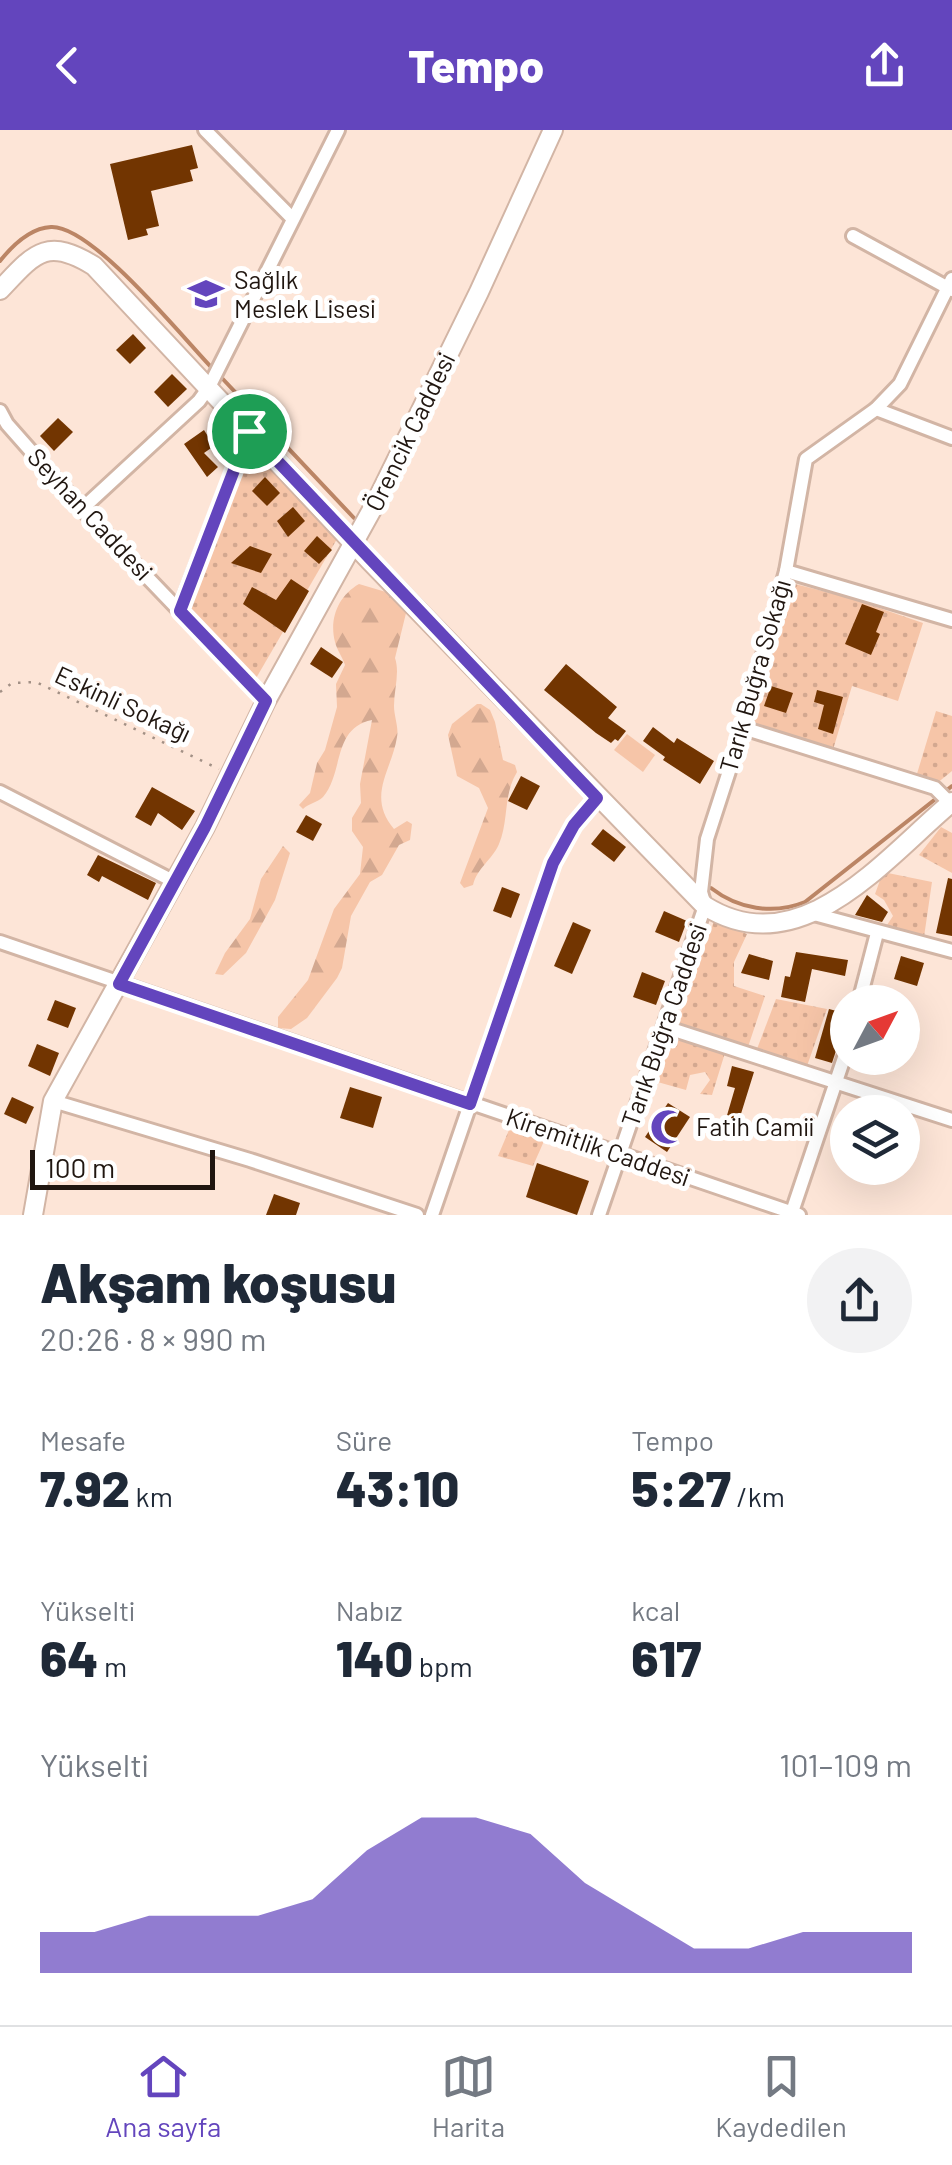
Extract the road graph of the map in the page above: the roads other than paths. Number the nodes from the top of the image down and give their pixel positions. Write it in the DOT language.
graph roads {
  1 [pos="205,130"];
  2 [pos="338,130"];
  3 [pos="553,130"];
  4 [pos="292,218"];
  5 [pos="853,236"];
  6 [pos="951,286"];
  7 [pos="0,290"];
  8 [pos="211,384"];
  9 [pos="876,409"];
  10 [pos="0,410"];
  11 [pos="249,431"];
  12 [pos="952,438"];
  13 [pos="82,509"];
  14 [pos="354,543"];
  15 [pos="786,572"];
  16 [pos="180,611"];
  17 [pos="952,620"];
  18 [pos="266,701"];
  19 [pos="743,728"];
  20 [pos="0,792"];
  21 [pos="597,798"];
  22 [pos="951,802"];
  23 [pos="175,882"];
  24 [pos="703,899"];
  25 [pos="814,914"];
  26 [pos="877,932"];
  27 [pos="0,942"];
  28 [pos="952,951"];
  29 [pos="119,984"];
  30 [pos="863,985"];
  31 [pos="664,1027"];
  32 [pos="840,1075"];
  33 [pos="838,1083"];
  34 [pos="52,1101"];
  35 [pos="470,1104"];
  36 [pos="952,1120"];
  37 [pos="620,1155"];
  38 [pos="794,1214"];
  39 [pos="33,1215"];
  40 [pos="417,1215"];
  41 [pos="432,1215"];
  42 [pos="599,1215"];
  1 -- 4 [label="street"];
  2 -- 4 [label="street"];
  3 -- 14 [label="street, Örencik Caddesi"];
  4 -- 8 [label="street"];
  5 -- 6 [label="street"];
  6 -- 9 [label="street"];
  7 -- 8 [label="street"];
  8 -- 11 [label="street"];
  8 -- 13 [label="street"];
  9 -- 12 [label="street"];
  9 -- 15 [label="street, Tarık Buğra Sokağı"];
  10 -- 13 [label="street, Seyhan Caddesi"];
  11 -- 14 [label="street"];
  11 -- 16 [label="street"];
  13 -- 16 [label="street, Seyhan Caddesi"];
  14 -- 18 [label="street, Örencik Caddesi"];
  14 -- 21 [label="street"];
  15 -- 17 [label="street"];
  15 -- 19 [label="street, Tarık Buğra Sokağı"];
  16 -- 18 [label="street, Seyhan Caddesi"];
  18 -- 23 [label="street, Örencik Caddesi"];
  19 -- 22 [label="street"];
  19 -- 24 [label="street, Tarık Buğra Sokağı"];
  20 -- 23 [label="street"];
  21 -- 24 [label="street"];
  21 -- 35 [label="street"];
  22 -- 25 [label="street"];
  23 -- 29 [label="street, Örencik Caddesi"];
  24 -- 25 [label="street"];
  24 -- 31 [label="street, Tarık Buğra Caddesi"];
  25 -- 26 [label="street"];
  26 -- 28 [label="street"];
  26 -- 30 [label="street"];
  27 -- 29 [label="street, Kiremitlik Caddesi"];
  29 -- 34 [label="street, Örencik Caddesi"];
  29 -- 35 [label="street, Kiremitlik Caddesi"];
  31 -- 33 [label="street"];
  31 -- 37 [label="street, Tarık Buğra Caddesi"];
  32 -- 33 [label="street"];
  33 -- 36 [label="street"];
  33 -- 38 [label="street"];
  34 -- 39 [label="street, Örencik Caddesi"];
  34 -- 40 [label="street"];
  35 -- 37 [label="street, Kiremitlik Caddesi"];
  35 -- 41 [label="street"];
  37 -- 38 [label="street, Kiremitlik Caddesi"];
  37 -- 42 [label="street, Tarık Buğra Caddesi"];
}
